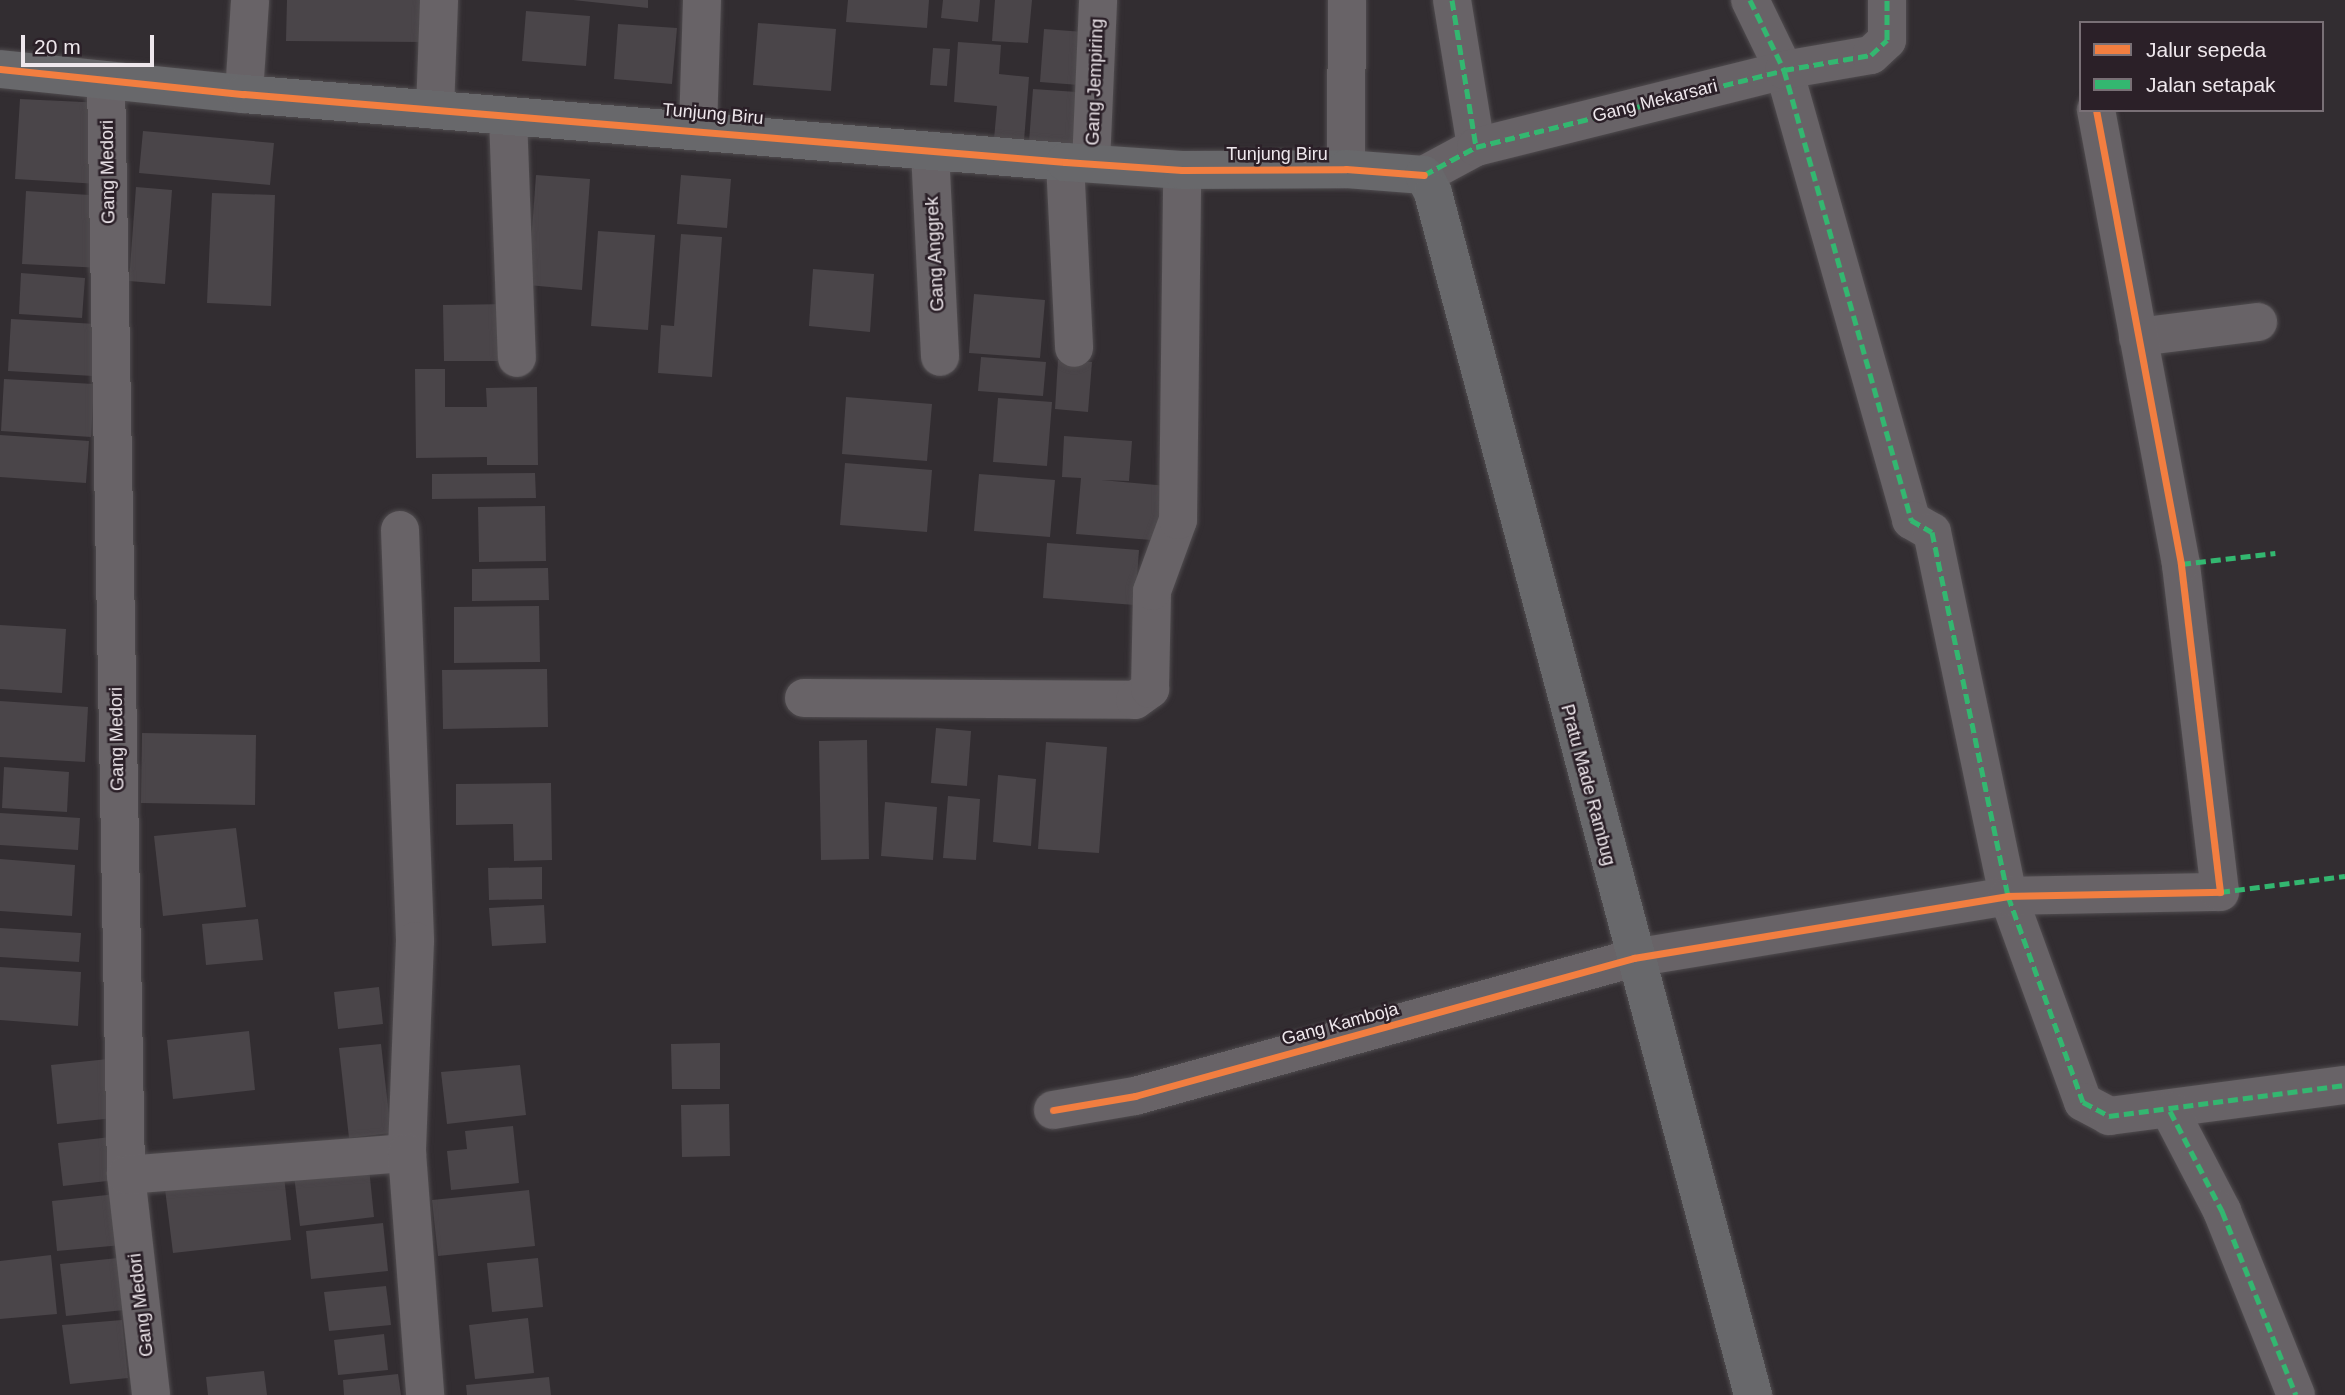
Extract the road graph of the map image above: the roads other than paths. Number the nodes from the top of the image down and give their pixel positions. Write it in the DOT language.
graph roads {
  1 [pos="250,0"];
  2 [pos="439,0"];
  3 [pos="702,0"];
  4 [pos="1098,0"];
  5 [pos="1346,0"];
  6 [pos="1452,0"];
  7 [pos="1749,0"];
  8 [pos="1887,0"];
  9 [pos="0,69"];
  10 [pos="1784,70"];
  11 [pos="106,81"];
  12 [pos="244,94"];
  13 [pos="435,110"];
  14 [pos="2096,112"];
  15 [pos="508,117"];
  16 [pos="698,128"];
  17 [pos="1476,147"];
  18 [pos="930,151"];
  19 [pos="1078,163"];
  20 [pos="1346,169"];
  21 [pos="1182,170"];
  22 [pos="1424,175"];
  23 [pos="2258,322"];
  24 [pos="2138,337"];
  25 [pos="1074,348"];
  26 [pos="940,356"];
  27 [pos="517,358"];
  28 [pos="400,530"];
  29 [pos="804,698"];
  30 [pos="2008,896"];
  31 [pos="1634,958"];
  32 [pos="2345,1085"];
  33 [pos="1053,1111"];
  34 [pos="2169,1111"];
  35 [pos="407,1153"];
  36 [pos="126,1175"];
  37 [pos="151,1395"];
  38 [pos="425,1395"];
  39 [pos="1753,1395"];
  40 [pos="2295,1395"];
  1 -- 12 [label="street"];
  2 -- 13 [label="street"];
  3 -- 16 [label="street"];
  4 -- 19 [label="street, Gang Jempiring"];
  5 -- 20 [label="street"];
  6 -- 17 [label="street"];
  7 -- 10 [label="street"];
  8 -- 10 [label="street, Gang Mekarsari"];
  9 -- 11 [label="street, Tunjung Biru"];
  10 -- 17 [label="street, Gang Mekarsari"];
  10 -- 30 [label="street"];
  11 -- 12 [label="street, Tunjung Biru"];
  11 -- 36 [label="street, Gang Medori"];
  12 -- 13 [label="street, Tunjung Biru"];
  13 -- 15 [label="street, Tunjung Biru"];
  14 -- 24 [label="street"];
  15 -- 16 [label="street, Tunjung Biru"];
  15 -- 27 [label="street"];
  16 -- 18 [label="street, Tunjung Biru"];
  17 -- 22 [label="street, Gang Mekarsari"];
  18 -- 19 [label="street, Tunjung Biru"];
  18 -- 26 [label="street, Gang Anggrek"];
  19 -- 21 [label="street, Tunjung Biru"];
  19 -- 25 [label="street, Gang Jempiring"];
  20 -- 21 [label="street, Tunjung Biru"];
  20 -- 22 [label="street, Tunjung Biru"];
  21 -- 29 [label="street"];
  22 -- 31 [label="street, Pratu Made Rambug"];
  23 -- 24 [label="street"];
  24 -- 30 [label="street, Gang Kamboja"];
  28 -- 35 [label="street"];
  30 -- 31 [label="street, Gang Kamboja"];
  30 -- 34 [label="street"];
  31 -- 33 [label="street, Gang Kamboja"];
  31 -- 39 [label="street, Pratu Made Rambug"];
  32 -- 34 [label="street"];
  34 -- 40 [label="street"];
  35 -- 36 [label="street"];
  35 -- 38 [label="street"];
  36 -- 37 [label="street, Gang Medori"];
}
